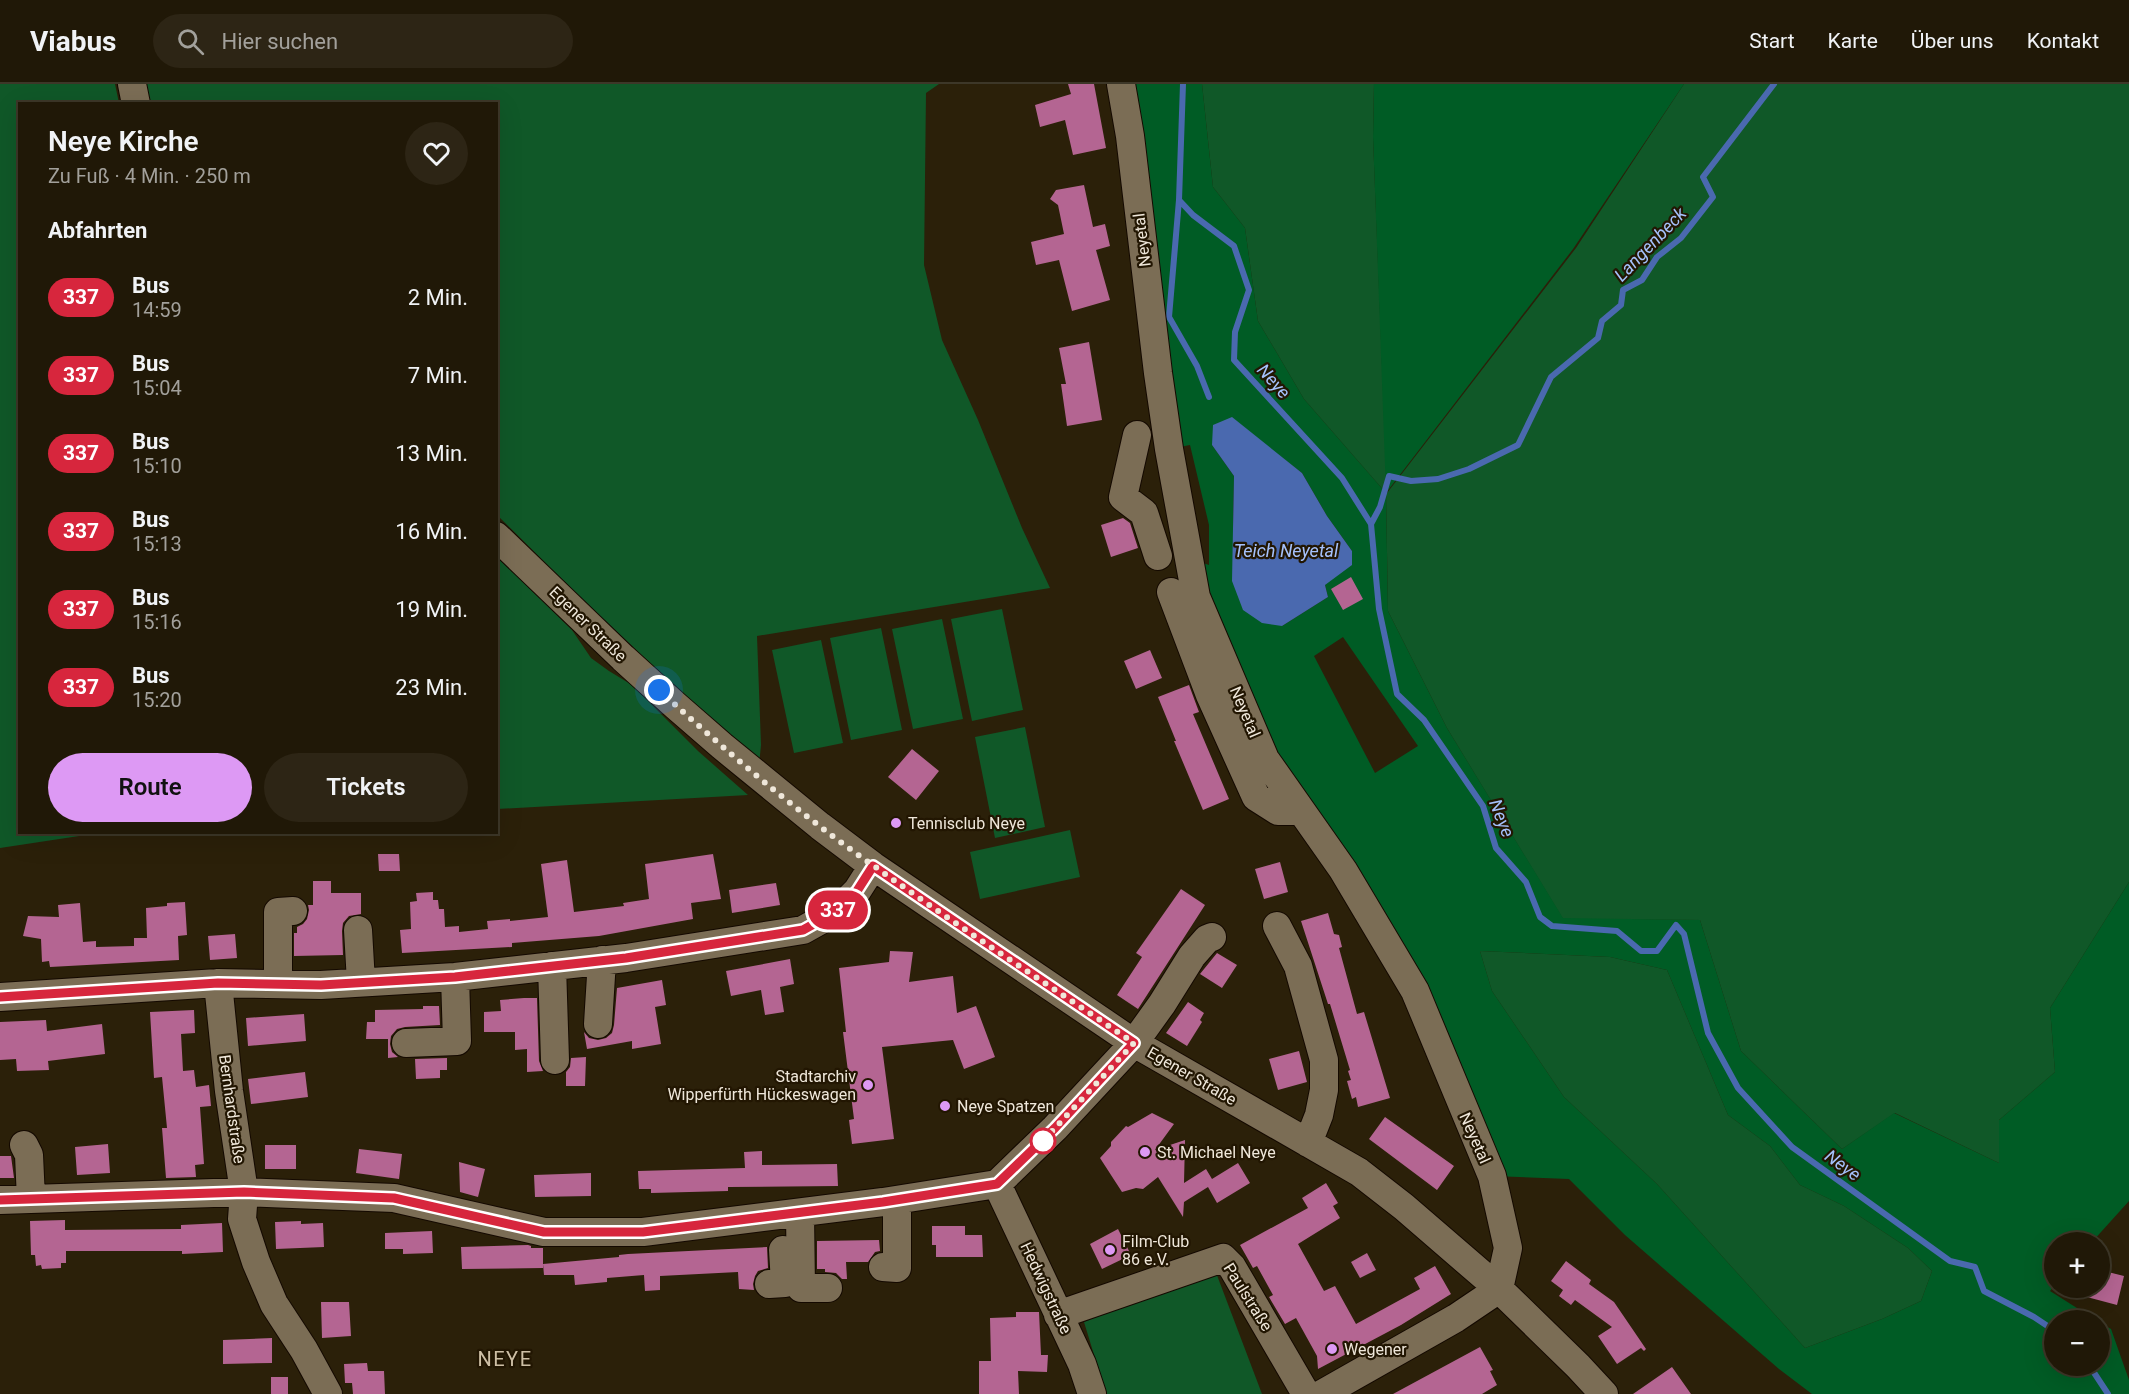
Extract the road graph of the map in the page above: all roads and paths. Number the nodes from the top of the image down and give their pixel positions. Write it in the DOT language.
graph roads {
  1 [pos="132,84"];
  2 [pos="1121,84"];
  3 [pos="136,102"];
  4 [pos="1137,435"];
  5 [pos="498,538"];
  6 [pos="1158,556"];
  7 [pos="1171,592"];
  8 [pos="1300,811"];
  9 [pos="873,866"];
  10 [pos="294,911"];
  11 [pos="1277,926"];
  12 [pos="358,930"];
  13 [pos="1212,938"];
  14 [pos="602,960"];
  15 [pos="552,966"];
  16 [pos="349,974"];
  17 [pos="455,977"];
  18 [pos="218,983"];
  19 [pos="278,984"];
  20 [pos="0,998"];
  21 [pos="598,1024"];
  22 [pos="406,1043"];
  23 [pos="1134,1043"];
  24 [pos="555,1060"];
  25 [pos="1308,1143"];
  26 [pos="24,1145"];
  27 [pos="997,1184"];
  28 [pos="244,1192"];
  29 [pos="31,1199"];
  30 [pos="0,1200"];
  31 [pos="897,1200"];
  32 [pos="790,1214"];
  33 [pos="883,1268"];
  34 [pos="770,1284"];
  35 [pos="828,1288"];
  36 [pos="1499,1289"];
  37 [pos="1058,1315"];
  38 [pos="328,1394"];
  39 [pos="1092,1394"];
  40 [pos="1306,1394"];
  41 [pos="1322,1394"];
  42 [pos="1604,1394"];
  1 -- 3 [label="street"];
  2 -- 8 [label="street, Neyetal"];
  4 -- 6 [label="street"];
  5 -- 9 [label="street, Egener Straße"];
  7 -- 8 [label="street"];
  8 -- 36 [label="street, Neyetal"];
  9 -- 14 [label="street"];
  9 -- 23 [label="street, Egener Straße"];
  10 -- 19 [label="street"];
  11 -- 25 [label="street"];
  12 -- 16 [label="street"];
  13 -- 23 [label="street"];
  14 -- 15 [label="street"];
  14 -- 21 [label="street"];
  15 -- 17 [label="street"];
  15 -- 24 [label="street"];
  16 -- 17 [label="street"];
  16 -- 19 [label="street"];
  17 -- 22 [label="street"];
  18 -- 19 [label="street"];
  18 -- 20 [label="street"];
  18 -- 28 [label="street, Bernhardstraße"];
  23 -- 25 [label="street, Egener Straße"];
  23 -- 27 [label="street"];
  25 -- 36 [label="street, Egener Straße"];
  26 -- 29 [label="street"];
  27 -- 31 [label="street"];
  27 -- 37 [label="street, Hedwigstraße"];
  28 -- 29 [label="street"];
  28 -- 32 [label="street"];
  28 -- 38 [label="street, Bernhardstraße"];
  29 -- 30 [label="street"];
  31 -- 32 [label="street"];
  31 -- 33 [label="street"];
  32 -- 34 [label="street"];
  32 -- 35 [label="street"];
  36 -- 41 [label="street"];
  36 -- 42 [label="street, Egener Straße"];
  37 -- 39 [label="street, Hedwigstraße"];
  37 -- 40 [label="street, Paulstraße"];
}
